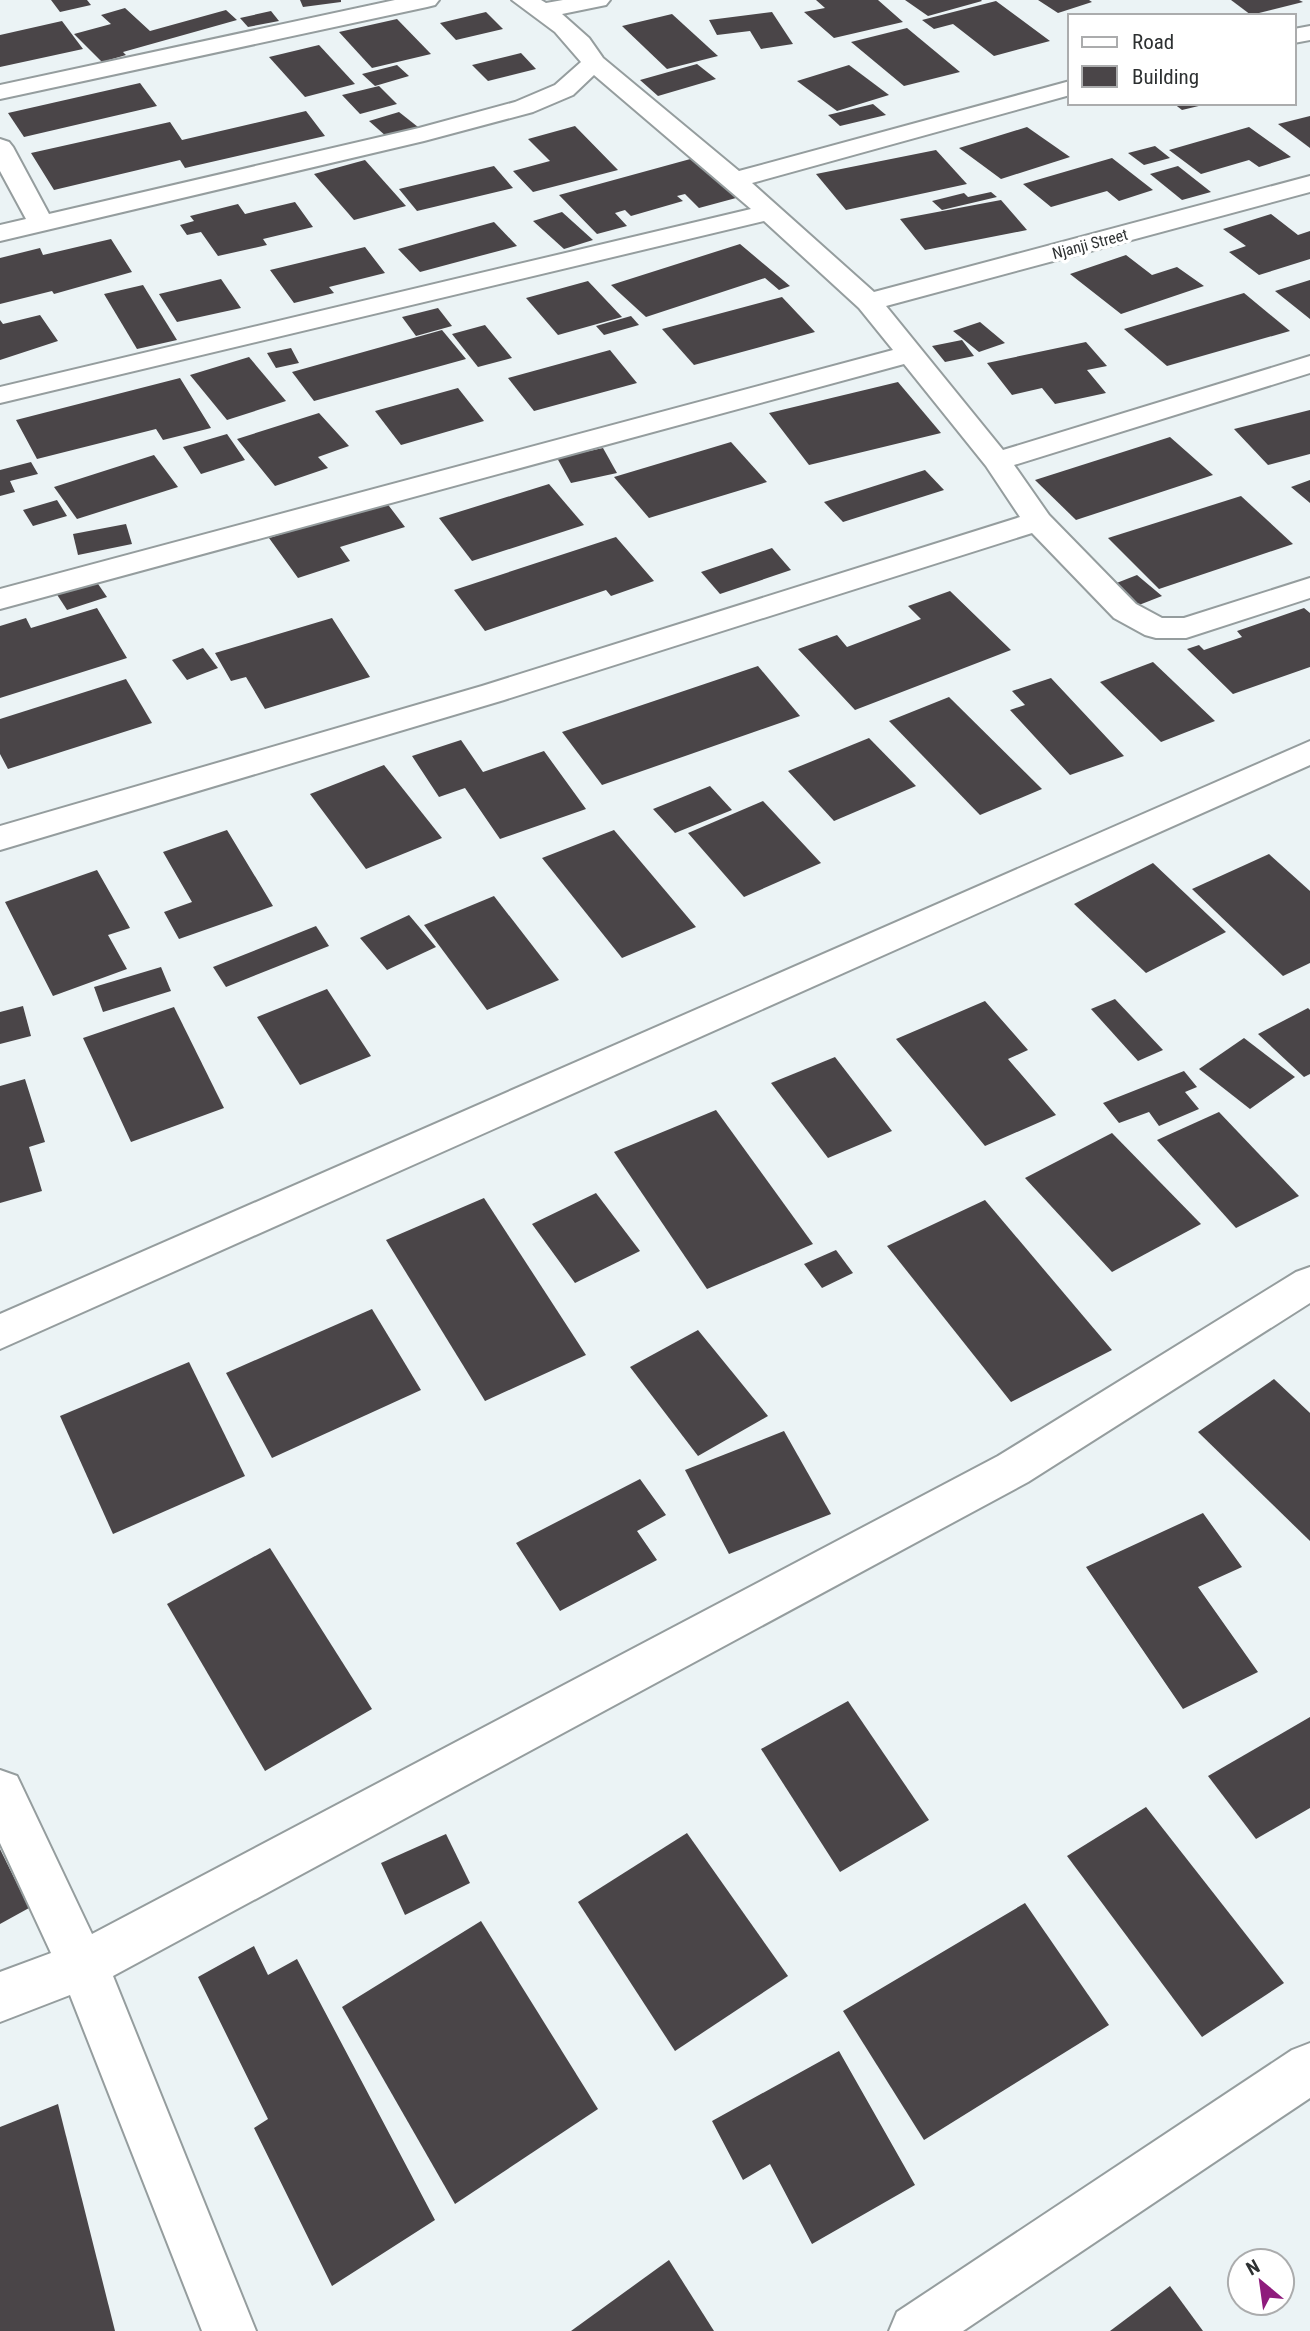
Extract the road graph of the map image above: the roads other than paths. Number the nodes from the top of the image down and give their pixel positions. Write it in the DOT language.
graph roads {
  1 [pos="427,0"];
  2 [pos="598,0"];
  3 [pos="533,6"];
  4 [pos="594,63"];
  5 [pos="1068,89"];
  6 [pos="0,92"];
  7 [pos="0,147"];
  8 [pos="734,180"];
  9 [pos="1310,184"];
  10 [pos="770,212"];
  11 [pos="42,225"];
  12 [pos="0,233"];
  13 [pos="869,302"];
  14 [pos="908,354"];
  15 [pos="1310,364"];
  16 [pos="0,395"];
  17 [pos="997,461"];
  18 [pos="1038,521"];
  19 [pos="1310,588"];
  20 [pos="0,599"];
  21 [pos="1310,752"];
  22 [pos="0,838"];
  23 [pos="1310,1283"];
  24 [pos="0,1332"];
  25 [pos="0,1791"];
  26 [pos="82,1966"];
  27 [pos="0,1997"];
  28 [pos="1310,2068"];
  29 [pos="229,2331"];
  30 [pos="916,2331"];
  1 -- 6 [label="street"];
  2 -- 3 [label="street"];
  3 -- 4 [label="street"];
  4 -- 8 [label="street"];
  4 -- 11 [label="street"];
  5 -- 8 [label="street"];
  7 -- 11 [label="street"];
  8 -- 10 [label="street"];
  9 -- 13 [label="street, Njanji Street"];
  10 -- 13 [label="street"];
  10 -- 16 [label="street"];
  11 -- 12 [label="street"];
  13 -- 14 [label="street"];
  14 -- 17 [label="street"];
  14 -- 20 [label="street"];
  15 -- 17 [label="street"];
  17 -- 18 [label="street"];
  18 -- 19 [label="street"];
  18 -- 22 [label="street"];
  21 -- 24 [label="street"];
  23 -- 26 [label="street"];
  25 -- 26 [label="street"];
  26 -- 27 [label="street"];
  26 -- 29 [label="street"];
  28 -- 30 [label="street"];
}
